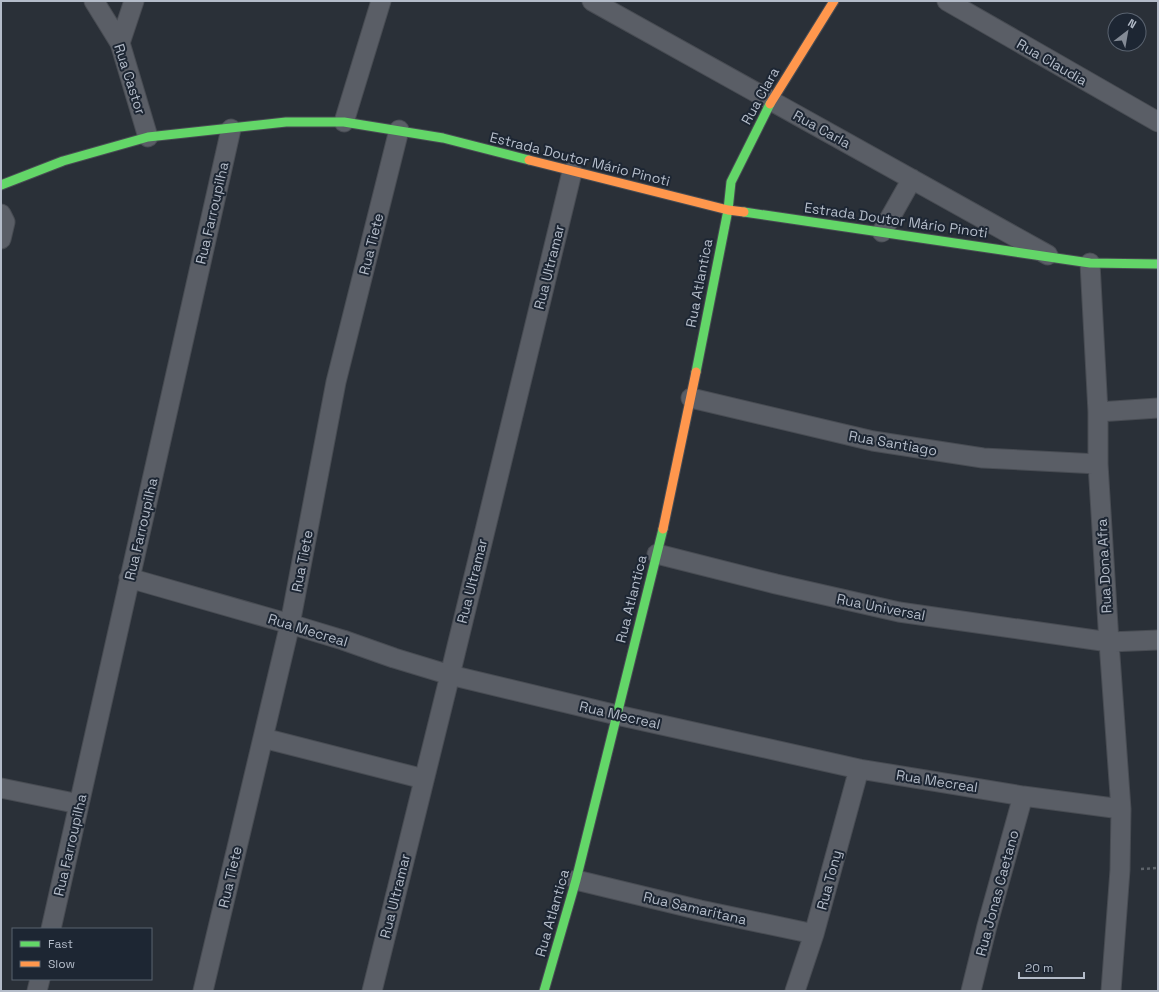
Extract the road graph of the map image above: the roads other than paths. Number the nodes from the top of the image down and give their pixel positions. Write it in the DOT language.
graph roads {
  1 [pos="94,1"];
  2 [pos="134,1"];
  3 [pos="381,1"];
  4 [pos="592,1"];
  5 [pos="834,1"];
  6 [pos="946,1"];
  7 [pos="120,43"];
  8 [pos="772,101"];
  9 [pos="344,122"];
  10 [pos="1158,122"];
  11 [pos="231,129"];
  12 [pos="399,130"];
  13 [pos="148,138"];
  14 [pos="572,172"];
  15 [pos="912,179"];
  16 [pos="1,185"];
  17 [pos="728,210"];
  18 [pos="1,214"];
  19 [pos="882,232"];
  20 [pos="1,239"];
  21 [pos="1052,257"];
  22 [pos="1090,263"];
  23 [pos="1158,264"];
  24 [pos="691,398"];
  25 [pos="1158,408"];
  26 [pos="1098,412"];
  27 [pos="1098,464"];
  28 [pos="657,554"];
  29 [pos="129,578"];
  30 [pos="290,624"];
  31 [pos="1158,640"];
  32 [pos="1108,642"];
  33 [pos="450,675"];
  34 [pos="617,715"];
  35 [pos="263,738"];
  36 [pos="859,769"];
  37 [pos="424,779"];
  38 [pos="1,788"];
  39 [pos="1023,796"];
  40 [pos="79,804"];
  41 [pos="1121,809"];
  42 [pos="576,880"];
  43 [pos="51,928"];
  44 [pos="814,934"];
  45 [pos="40,980"];
  46 [pos="37,991"];
  47 [pos="203,991"];
  48 [pos="372,991"];
  49 [pos="544,991"];
  50 [pos="795,991"];
  51 [pos="971,991"];
  52 [pos="1111,991"];
  1 -- 7 [label="street, Rua Castor"];
  2 -- 7 [label="street"];
  3 -- 9 [label="street"];
  4 -- 8 [label="street, Rua Carla"];
  5 -- 8 [label="street, Rua Clara"];
  6 -- 10 [label="street, Rua Claudia"];
  7 -- 13 [label="street, Rua Castor"];
  8 -- 15 [label="street, Rua Carla"];
  8 -- 17 [label="street, Rua Clara"];
  9 -- 11 [label="street, Estrada Doutor Mário Pinoti"];
  9 -- 12 [label="street, Estrada Doutor Mário Pinoti"];
  11 -- 13 [label="street, Estrada Doutor Mário Pinoti"];
  11 -- 29 [label="street, Rua Farroupilha"];
  12 -- 14 [label="street, Estrada Doutor Mário Pinoti"];
  12 -- 30 [label="street, Rua Tiete"];
  13 -- 16 [label="street, Estrada Doutor Mário Pinoti"];
  14 -- 17 [label="street, Estrada Doutor Mário Pinoti"];
  14 -- 33 [label="street, Rua Ultramar"];
  15 -- 19 [label="street"];
  15 -- 21 [label="street, Rua Carla"];
  17 -- 19 [label="street, Estrada Doutor Mário Pinoti"];
  17 -- 24 [label="street, Rua Atlantica"];
  18 -- 20 [label="street"];
  19 -- 21 [label="street, Estrada Doutor Mário Pinoti"];
  21 -- 22 [label="street, Estrada Doutor Mário Pinoti"];
  22 -- 23 [label="street, Estrada Doutor Mário Pinoti"];
  22 -- 26 [label="street, Rua Dona Afra"];
  24 -- 27 [label="street, Rua Santiago"];
  24 -- 28 [label="street, Rua Atlantica"];
  25 -- 26 [label="street"];
  26 -- 27 [label="street, Rua Dona Afra"];
  27 -- 32 [label="street, Rua Dona Afra"];
  28 -- 32 [label="street, Rua Universal"];
  28 -- 34 [label="street, Rua Atlantica"];
  29 -- 30 [label="street, Rua Mecreal"];
  29 -- 40 [label="street, Rua Farroupilha"];
  30 -- 33 [label="street, Rua Mecreal"];
  30 -- 35 [label="street, Rua Tiete"];
  31 -- 32 [label="street, Rua Universal"];
  32 -- 41 [label="street, Rua Dona Afra"];
  33 -- 34 [label="street, Rua Mecreal"];
  33 -- 37 [label="street, Rua Ultramar"];
  34 -- 36 [label="street, Rua Mecreal"];
  34 -- 42 [label="street, Rua Atlantica"];
  35 -- 37 [label="street"];
  35 -- 47 [label="street, Rua Tiete"];
  36 -- 39 [label="street, Rua Mecreal"];
  36 -- 44 [label="street, Rua Tony"];
  37 -- 48 [label="street, Rua Ultramar"];
  38 -- 40 [label="street"];
  39 -- 41 [label="street, Rua Mecreal"];
  39 -- 51 [label="street, Rua Jonas Caetano"];
  40 -- 43 [label="street, Rua Farroupilha"];
  41 -- 52 [label="street, Rua Dona Afra"];
  42 -- 44 [label="street, Rua Samaritana"];
  42 -- 49 [label="street, Rua Atlantica"];
  44 -- 50 [label="street, Rua Tony"];
  45 -- 46 [label="street"];
}
